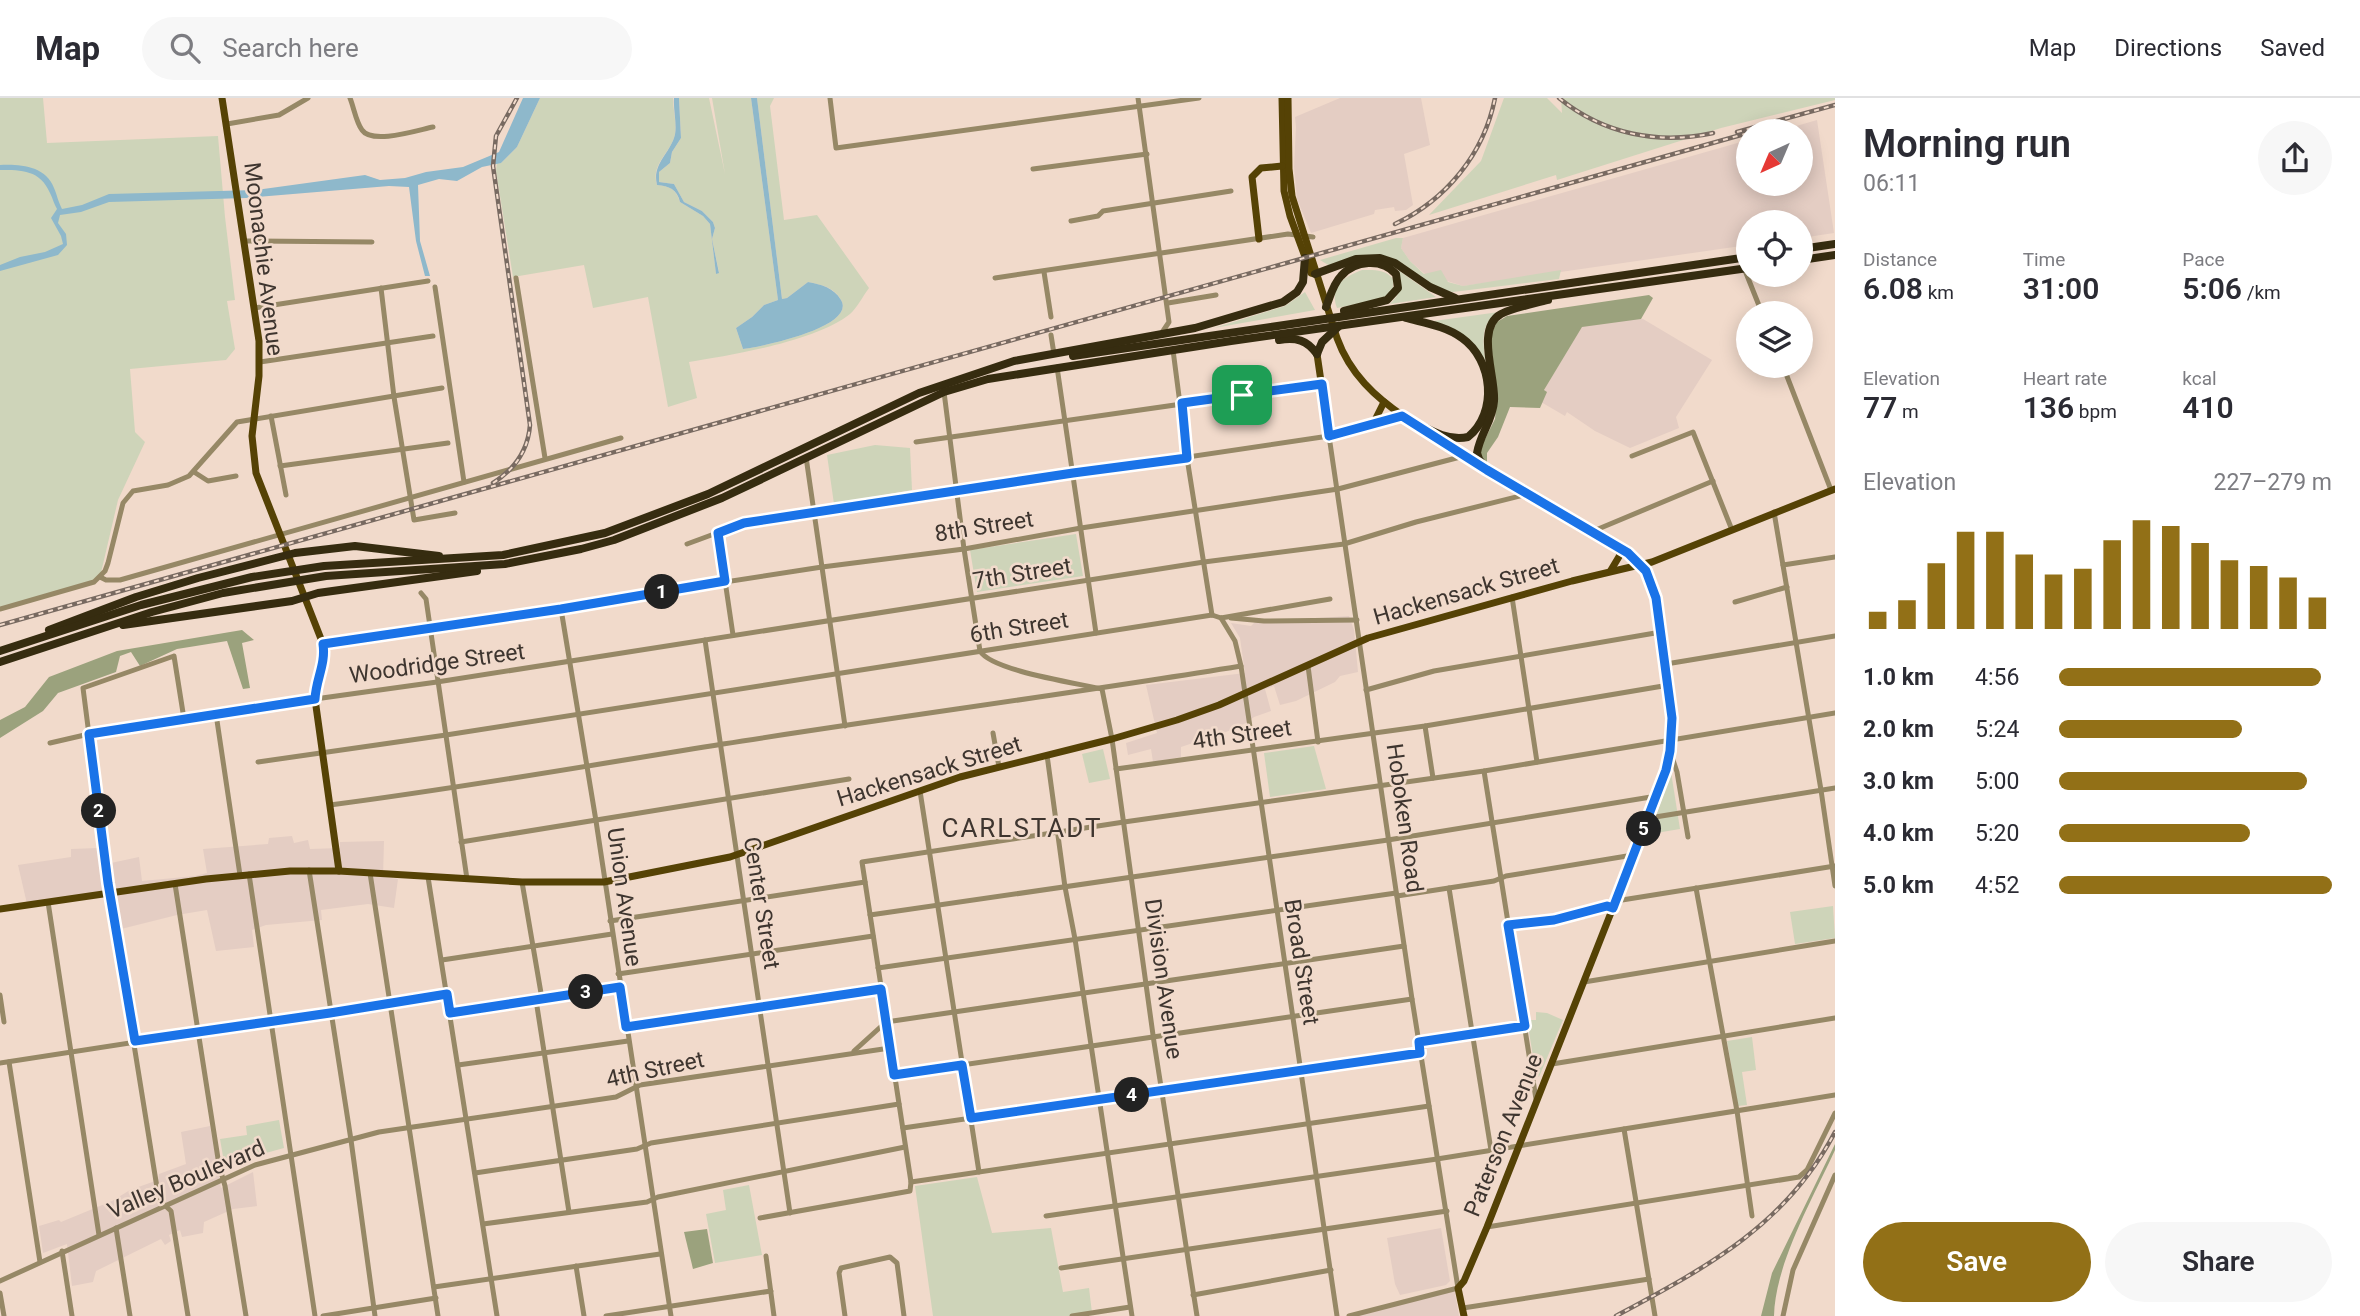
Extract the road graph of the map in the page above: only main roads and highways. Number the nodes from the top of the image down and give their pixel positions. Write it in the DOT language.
graph roads {
  1 [pos="222,98"];
  2 [pos="1282,98"];
  3 [pos="1289,98"];
  4 [pos="1282,166"];
  5 [pos="1298,228"];
  6 [pos="1258,239"];
  7 [pos="1835,244"];
  8 [pos="1813,247"];
  9 [pos="1835,255"];
  10 [pos="1305,258"];
  11 [pos="1813,258"];
  12 [pos="1736,259"];
  13 [pos="1736,269"];
  14 [pos="1311,272"];
  15 [pos="1580,291"];
  16 [pos="1458,300"];
  17 [pos="1326,307"];
  18 [pos="1402,317"];
  19 [pos="1301,322"];
  20 [pos="1339,326"];
  21 [pos="1231,341"];
  22 [pos="1317,354"];
  23 [pos="977,373"];
  24 [pos="1384,402"];
  25 [pos="1402,416"];
  26 [pos="1373,424"];
  27 [pos="1487,470"];
  28 [pos="1833,490"];
  29 [pos="1617,546"];
  30 [pos="287,555"];
  31 [pos="463,559"];
  32 [pos="534,559"];
  33 [pos="1640,564"];
  34 [pos="1610,571"];
  35 [pos="304,597"];
  36 [pos="117,624"];
  37 [pos="0,651"];
  38 [pos="0,662"];
  39 [pos="339,871"];
  40 [pos="0,909"];
  41 [pos="1463,1312"];
  1 -- 30 [label="main road, Moonachie Avenue"];
  2 -- 4 [label="main road"];
  3 -- 5 [label="main road"];
  4 -- 5 [label="main road"];
  4 -- 6 [label="main road"];
  5 -- 10 [label="main road"];
  5 -- 14 [label="main road, Paterson Avenue"];
  7 -- 8 [label="highway"];
  9 -- 11 [label="highway"];
  10 -- 14 [label="highway"];
  12 -- 16 [label="highway"];
  13 -- 15 [label="highway"];
  14 -- 16 [label="highway"];
  14 -- 17 [label="main road, Paterson Avenue"];
  14 -- 23 [label="highway"];
  15 -- 18 [label="highway"];
  15 -- 27 [label="highway"];
  16 -- 19 [label="highway"];
  17 -- 19 [label="highway"];
  17 -- 24 [label="main road, Paterson Avenue"];
  18 -- 20 [label="highway"];
  18 -- 25 [label="highway"];
  19 -- 23 [label="highway"];
  20 -- 21 [label="highway"];
  20 -- 22 [label="highway"];
  21 -- 22 [label="highway"];
  21 -- 32 [label="highway"];
  22 -- 26 [label="main road, Hoboken Road"];
  23 -- 31 [label="highway"];
  24 -- 25 [label="main road, Paterson Avenue"];
  24 -- 26 [label="main road"];
  25 -- 26 [label="main road"];
  25 -- 27 [label="main road, Paterson Avenue"];
  27 -- 29 [label="main road, Paterson Avenue"];
  28 -- 33 [label="main road, Hackensack Street"];
  29 -- 33 [label="main road, Paterson Avenue"];
  29 -- 34 [label="main road"];
  30 -- 31 [label="highway"];
  30 -- 35 [label="main road, Moonachie Avenue"];
  30 -- 37 [label="highway"];
  31 -- 37 [label="highway"];
  32 -- 35 [label="highway"];
  32 -- 36 [label="highway"];
  33 -- 34 [label="main road, Hackensack Street"];
  33 -- 41 [label="main road, Paterson Avenue"];
  34 -- 39 [label="main road, Hackensack Street"];
  35 -- 36 [label="highway"];
  35 -- 39 [label="main road, Moonachie Avenue"];
  36 -- 38 [label="highway"];
  39 -- 40 [label="main road, Hackensack Street"];
}
